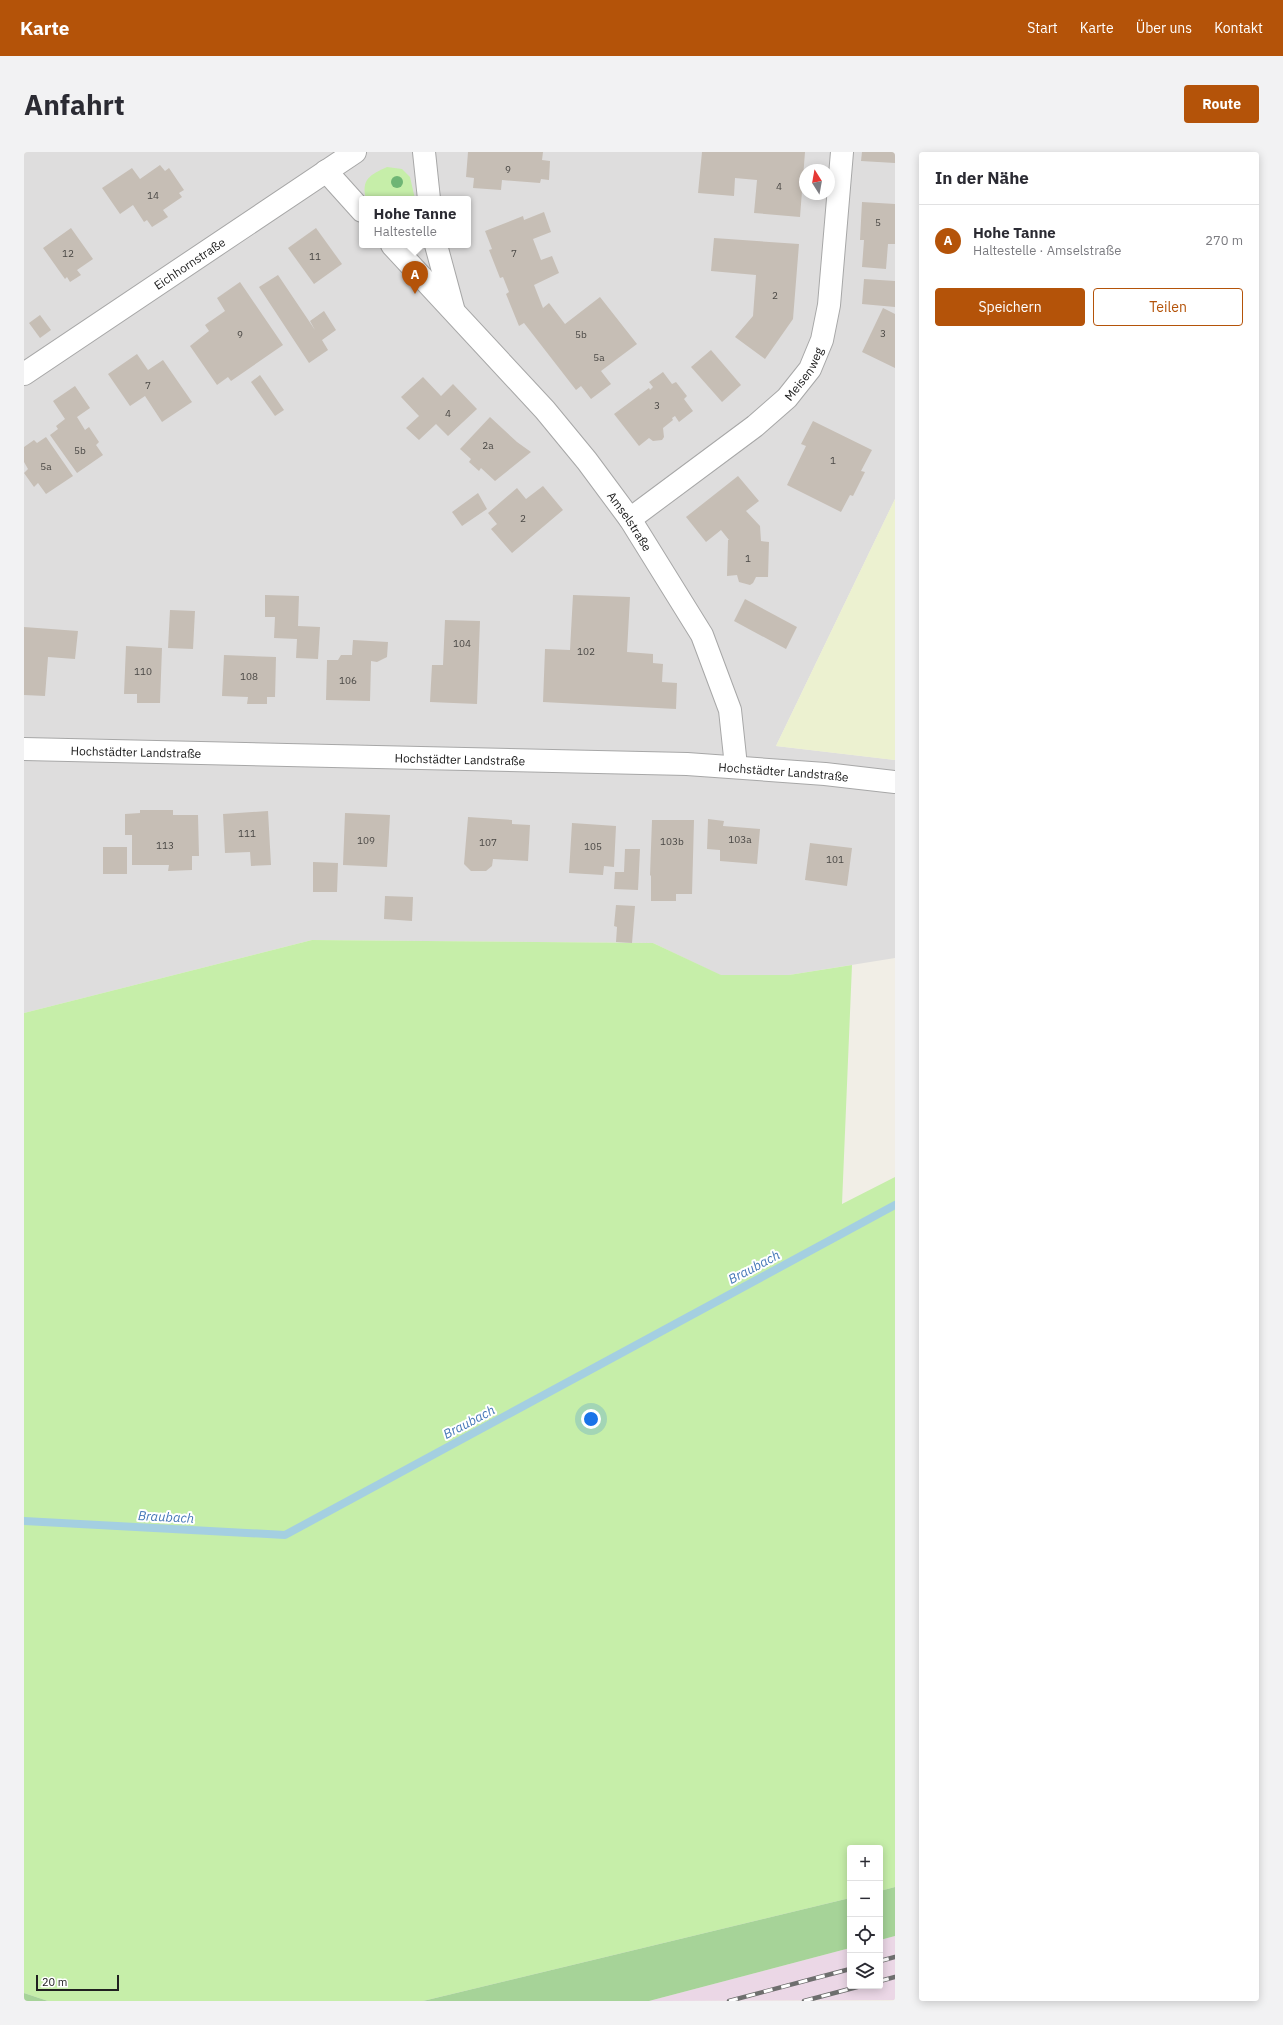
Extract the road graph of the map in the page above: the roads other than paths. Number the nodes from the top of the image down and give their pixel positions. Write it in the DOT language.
graph roads {
  1 [pos="355,152"];
  2 [pos="424,152"];
  3 [pos="842,152"];
  4 [pos="326,171"];
  5 [pos="429,196"];
  6 [pos="359,208"];
  7 [pos="395,248"];
  8 [pos="437,248"];
  9 [pos="455,315"];
  10 [pos="24,374"];
  11 [pos="630,519"];
  12 [pos="24,749"];
  13 [pos="736,766"];
  14 [pos="895,782"];
  1 -- 4 [label="street, Eichhornstraße"];
  2 -- 5 [label="street"];
  3 -- 11 [label="street, Meisenweg"];
  4 -- 6 [label="street"];
  4 -- 10 [label="street, Eichhornstraße"];
  7 -- 9 [label="street, Amselstraße"];
  8 -- 9 [label="street, Amselstraße"];
  9 -- 11 [label="street, Amselstraße"];
  11 -- 13 [label="street, Amselstraße"];
  12 -- 13 [label="street, Hochstädter Landstraße"];
  13 -- 14 [label="street, Hochstädter Landstraße"];
}
